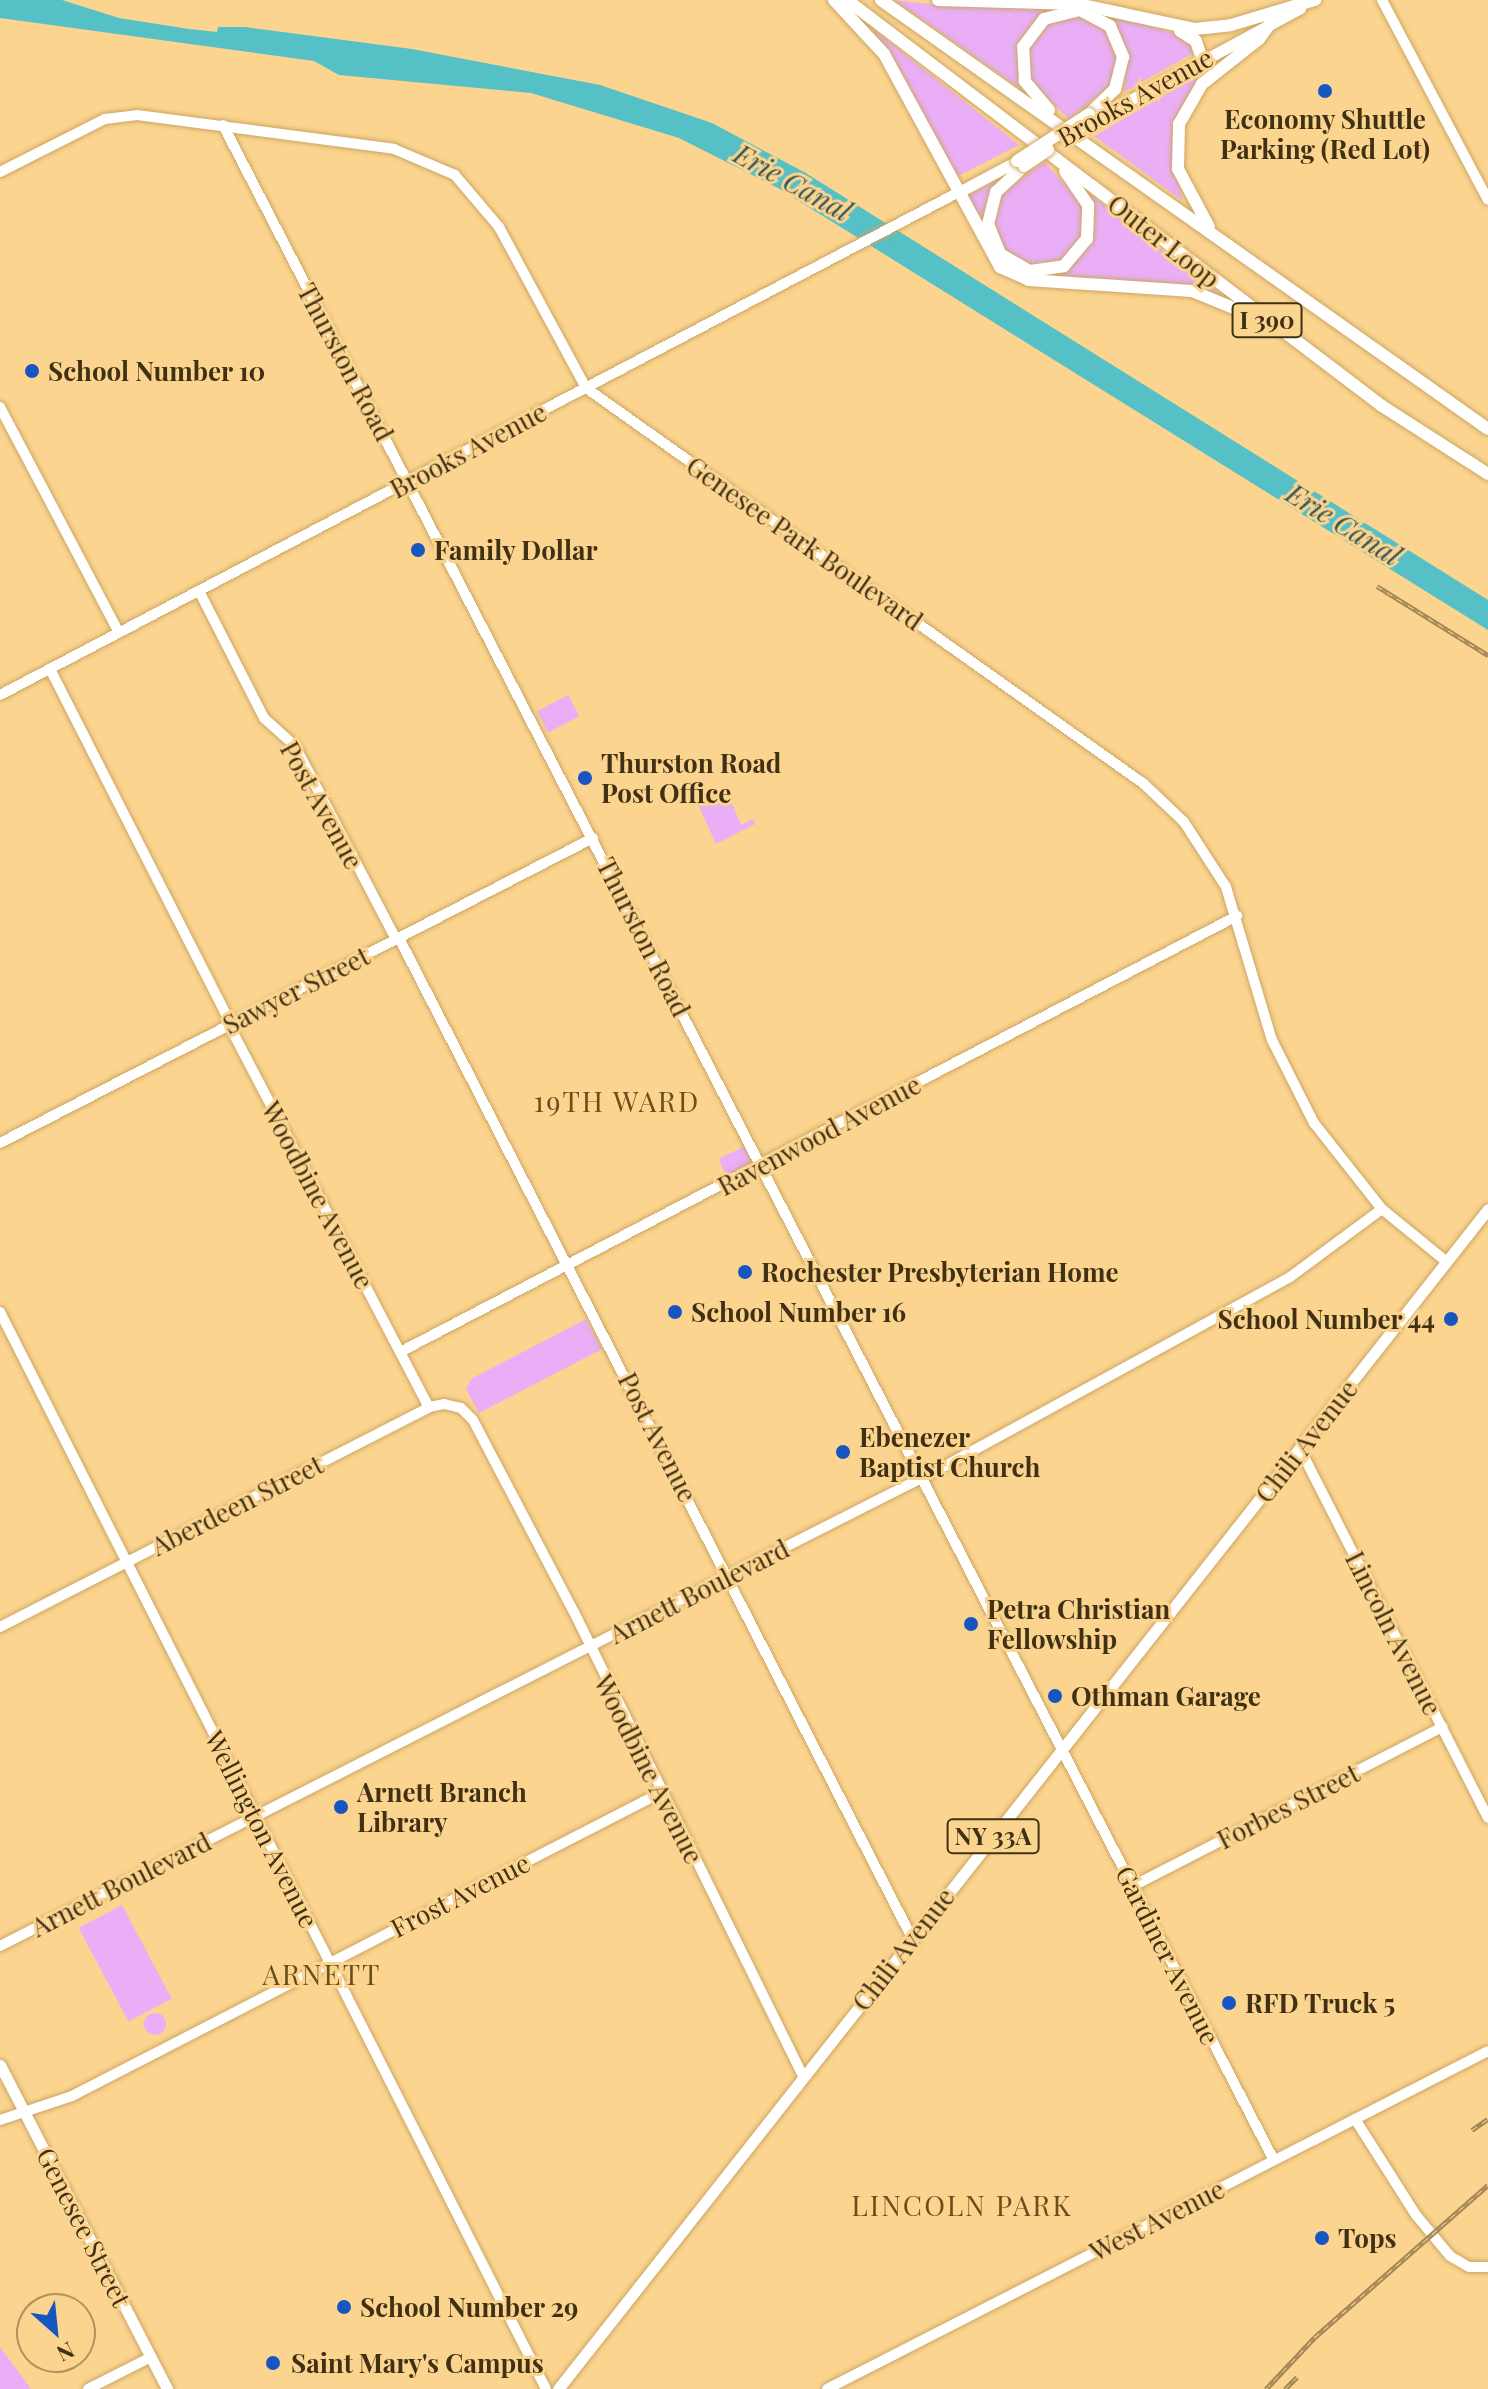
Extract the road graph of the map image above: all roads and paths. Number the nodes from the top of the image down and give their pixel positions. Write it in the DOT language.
graph roads {
  1 [pos="834,0"];
  2 [pos="847,0"];
  3 [pos="881,0"];
  4 [pos="938,0"];
  5 [pos="1315,0"];
  6 [pos="1382,0"];
  7 [pos="1270,24"];
  8 [pos="1160,25"];
  9 [pos="1202,60"];
  10 [pos="1092,117"];
  11 [pos="223,125"];
  12 [pos="1076,138"];
  13 [pos="1054,156"];
  14 [pos="1021,164"];
  15 [pos="0,172"];
  16 [pos="956,193"];
  17 [pos="1488,200"];
  18 [pos="1216,236"];
  19 [pos="1280,330"];
  20 [pos="586,388"];
  21 [pos="0,407"];
  22 [pos="1488,429"];
  23 [pos="1488,474"];
  24 [pos="408,481"];
  25 [pos="199,591"];
  26 [pos="119,633"];
  27 [pos="50,669"];
  28 [pos="0,695"];
  29 [pos="593,838"];
  30 [pos="1237,916"];
  31 [pos="397,938"];
  32 [pos="230,1024"];
  33 [pos="0,1143"];
  34 [pos="761,1164"];
  35 [pos="1382,1209"];
  36 [pos="1488,1209"];
  37 [pos="1447,1262"];
  38 [pos="569,1265"];
  39 [pos="0,1312"];
  40 [pos="400,1352"];
  41 [pos="429,1407"];
  42 [pos="1300,1449"];
  43 [pos="921,1478"];
  44 [pos="127,1562"];
  45 [pos="729,1576"];
  46 [pos="0,1627"];
  47 [pos="589,1647"];
  48 [pos="1442,1727"];
  49 [pos="1061,1750"];
  50 [pos="660,1793"];
  51 [pos="256,1816"];
  52 [pos="1488,1818"];
  53 [pos="1133,1886"];
  54 [pos="912,1938"];
  55 [pos="0,1946"];
  56 [pos="329,1961"];
  57 [pos="1488,2051"];
  58 [pos="0,2065"];
  59 [pos="803,2076"];
  60 [pos="24,2110"];
  61 [pos="1355,2119"];
  62 [pos="0,2120"];
  63 [pos="1274,2160"];
  64 [pos="1488,2267"];
  65 [pos="151,2357"];
  66 [pos="88,2389"];
  67 [pos="167,2389"];
  68 [pos="546,2389"];
  69 [pos="558,2389"];
  70 [pos="827,2389"];
  1 -- 16 [label="highway"];
  2 -- 13 [label="highway, Outer Loop / I 390"];
  3 -- 12 [label="highway, Outer Loop / I 390"];
  4 -- 8 [label="highway"];
  5 -- 7 [label="main road, Brooks Avenue"];
  5 -- 8 [label="highway"];
  6 -- 17 [label="street"];
  7 -- 9 [label="main road, Brooks Avenue"];
  7 -- 18 [label="highway"];
  8 -- 9 [label="highway"];
  9 -- 10 [label="main road, Brooks Avenue"];
  10 -- 12 [label="highway"];
  10 -- 14 [label="highway, bridge"];
  11 -- 15 [label="street, Genesee Park Boulevard"];
  11 -- 20 [label="street, Genesee Park Boulevard"];
  11 -- 24 [label="street, Thurston Road"];
  12 -- 18 [label="highway, Outer Loop / I 390"];
  13 -- 14 [label="highway"];
  13 -- 19 [label="highway, Outer Loop / I 390"];
  14 -- 16 [label="main road, Brooks Avenue"];
  16 -- 19 [label="highway"];
  16 -- 20 [label="street, Brooks Avenue"];
  18 -- 22 [label="highway, Outer Loop / I 390"];
  19 -- 23 [label="highway, Outer Loop / I 390"];
  20 -- 24 [label="street, Brooks Avenue"];
  20 -- 30 [label="street, Genesee Park Boulevard"];
  21 -- 26 [label="street"];
  24 -- 25 [label="street, Brooks Avenue"];
  24 -- 29 [label="street, Thurston Road"];
  25 -- 26 [label="street, Brooks Avenue"];
  25 -- 31 [label="street, Post Avenue"];
  26 -- 27 [label="street, Brooks Avenue"];
  27 -- 28 [label="street, Brooks Avenue"];
  27 -- 32 [label="street, Woodbine Avenue"];
  29 -- 31 [label="street, Sawyer Street"];
  29 -- 34 [label="street, Thurston Road"];
  30 -- 34 [label="street, Ravenwood Avenue"];
  30 -- 35 [label="street, Genesee Park Boulevard"];
  31 -- 32 [label="street, Sawyer Street"];
  31 -- 38 [label="street, Post Avenue"];
  32 -- 33 [label="street, Sawyer Street"];
  32 -- 40 [label="street, Woodbine Avenue"];
  34 -- 38 [label="street, Ravenwood Avenue"];
  34 -- 43 [label="street, Thurston Road"];
  35 -- 37 [label="street, Genesee Park Boulevard"];
  35 -- 43 [label="street, Arnett Boulevard"];
  36 -- 37 [label="main road, Chili Avenue / NY 33A"];
  37 -- 42 [label="main road, Chili Avenue / NY 33A"];
  38 -- 40 [label="street, Ravenwood Avenue"];
  38 -- 45 [label="street, Post Avenue"];
  39 -- 44 [label="street, Wellington Avenue"];
  40 -- 41 [label="street, Woodbine Avenue"];
  41 -- 44 [label="street, Aberdeen Street"];
  41 -- 47 [label="street, Woodbine Avenue"];
  42 -- 48 [label="street, Lincoln Avenue"];
  42 -- 49 [label="main road, Chili Avenue / NY 33A"];
  43 -- 45 [label="street, Arnett Boulevard"];
  43 -- 49 [label="street, Thurston Road"];
  44 -- 46 [label="street, Aberdeen Street"];
  44 -- 51 [label="street, Wellington Avenue"];
  45 -- 47 [label="street, Arnett Boulevard"];
  45 -- 54 [label="street, Post Avenue"];
  47 -- 50 [label="street, Woodbine Avenue"];
  47 -- 51 [label="street, Arnett Boulevard"];
  48 -- 52 [label="street, Lincoln Avenue"];
  48 -- 53 [label="street, Forbes Street"];
  49 -- 53 [label="street, Gardiner Avenue"];
  49 -- 54 [label="main road, Chili Avenue / NY 33A"];
  50 -- 56 [label="street, Frost Avenue"];
  50 -- 59 [label="street, Woodbine Avenue"];
  51 -- 55 [label="street, Arnett Boulevard"];
  51 -- 56 [label="street, Wellington Avenue"];
  53 -- 63 [label="street, Gardiner Avenue"];
  54 -- 59 [label="main road, Chili Avenue / NY 33A"];
  56 -- 60 [label="street, Frost Avenue"];
  56 -- 68 [label="street, Wellington Avenue"];
  57 -- 61 [label="street, West Avenue"];
  58 -- 60 [label="main road, Genesee Street"];
  59 -- 69 [label="main road, Chili Avenue / NY 33A"];
  60 -- 62 [label="street, Frost Avenue"];
  60 -- 65 [label="main road, Genesee Street"];
  61 -- 63 [label="street, West Avenue"];
  61 -- 64 [label="street"];
  63 -- 70 [label="street, West Avenue"];
  65 -- 66 [label="street"];
  65 -- 67 [label="main road, Genesee Street"];
}
